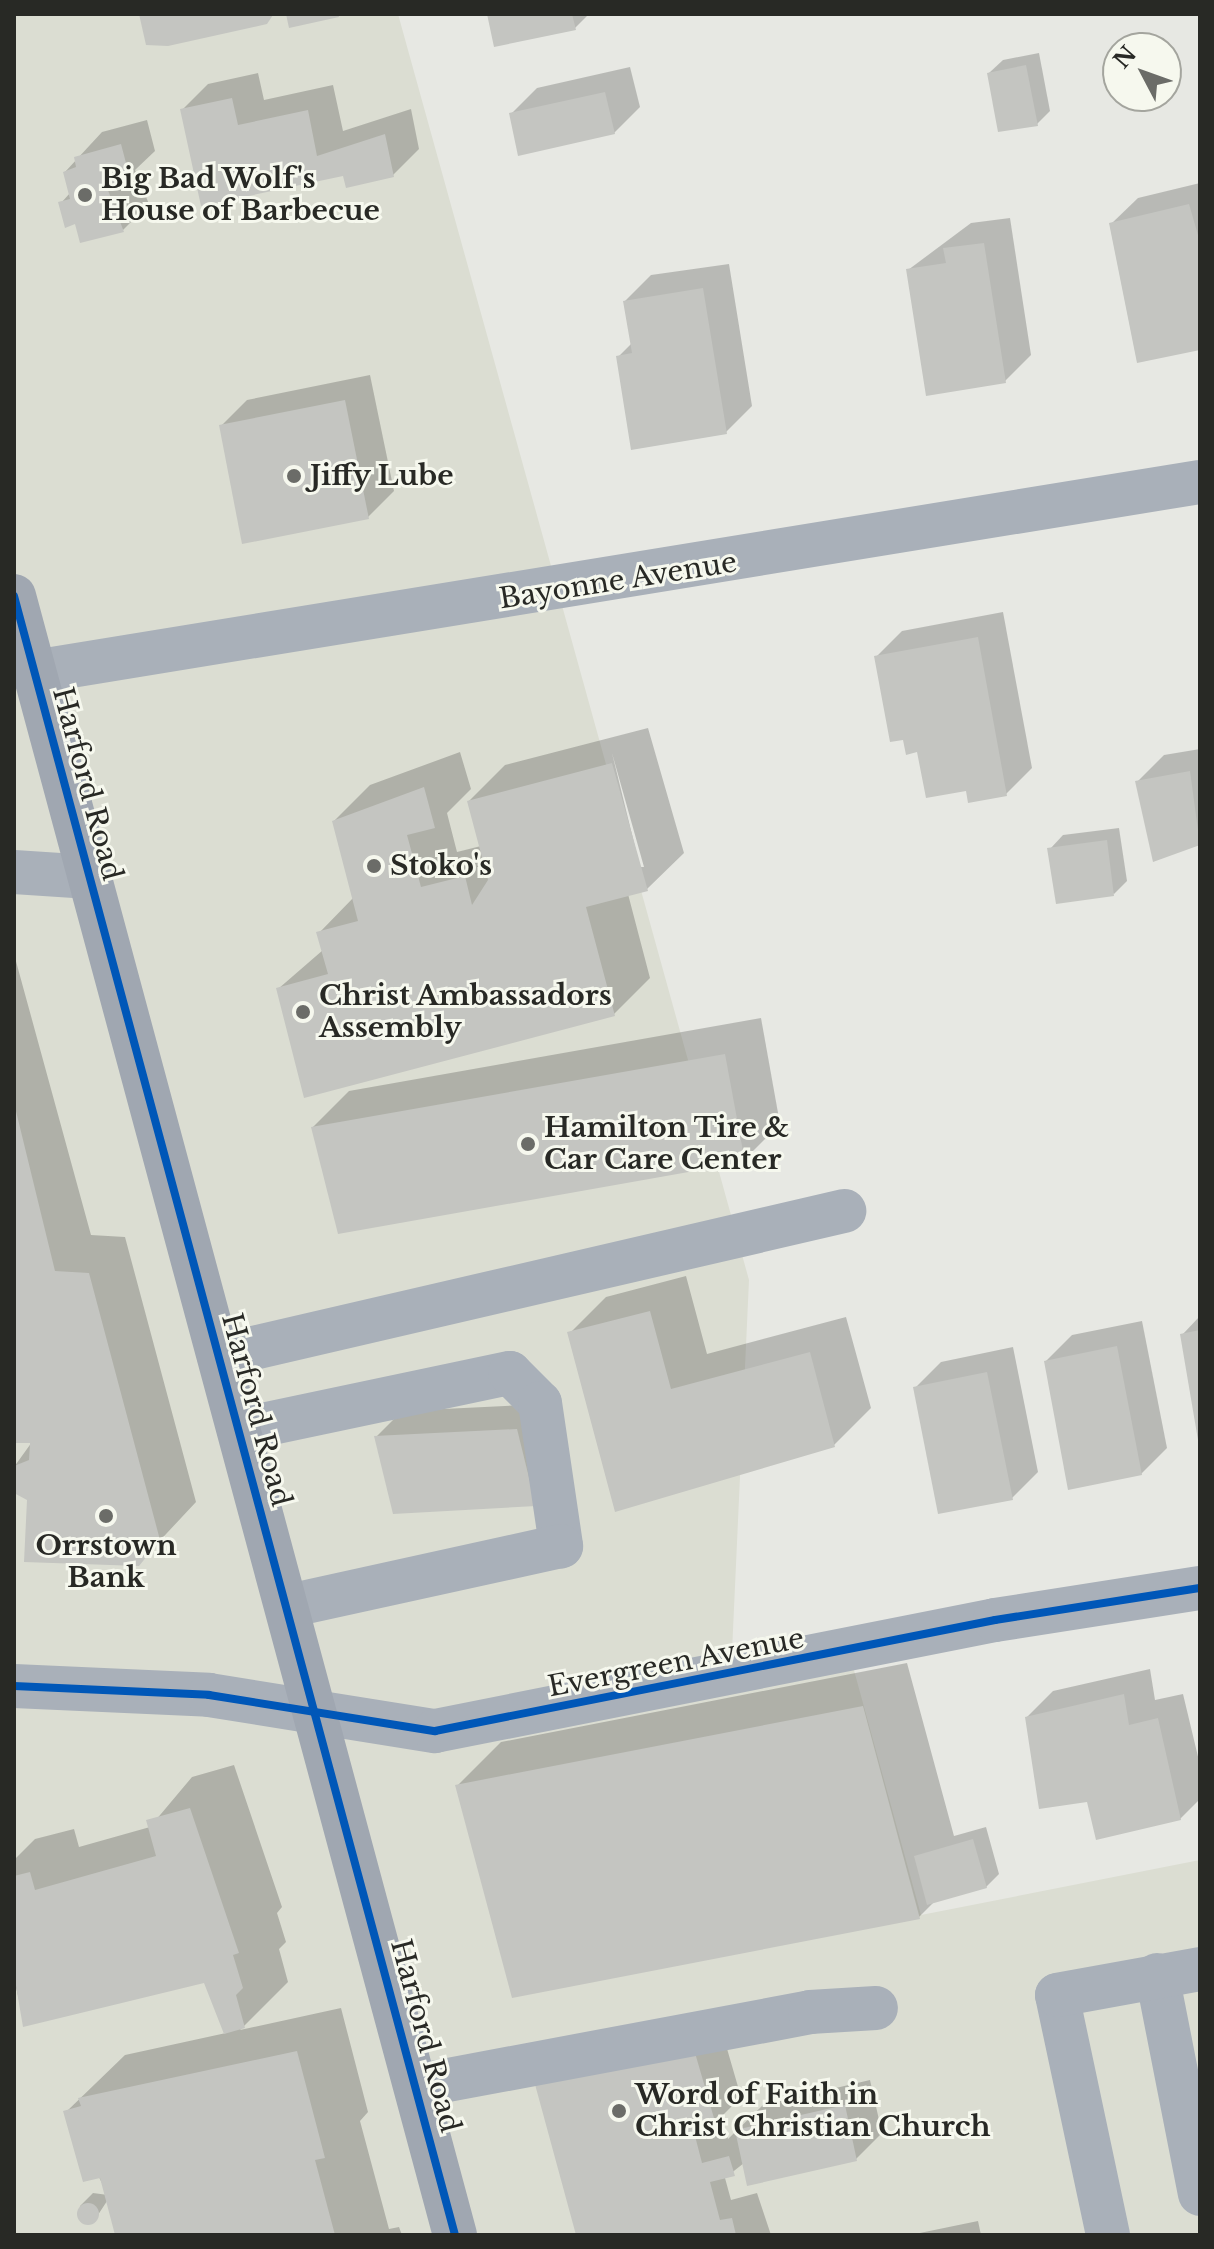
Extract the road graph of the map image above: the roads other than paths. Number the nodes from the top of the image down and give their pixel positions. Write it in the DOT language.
graph roads {
  1 [pos="1200,482"];
  2 [pos="14,596"];
  3 [pos="34,672"];
  4 [pos="14,872"];
  5 [pos="90,877"];
  6 [pos="844,1211"];
  7 [pos="219,1356"];
  8 [pos="239,1430"];
  9 [pos="1200,1588"];
  10 [pos="287,1606"];
  11 [pos="14,1686"];
  12 [pos="315,1713"];
  13 [pos="1200,1969"];
  14 [pos="1157,1975"];
  15 [pos="876,2008"];
  16 [pos="416,2086"];
  17 [pos="1200,2194"];
  18 [pos="455,2235"];
  19 [pos="1108,2235"];
  1 -- 3 [label="street, Bayonne Avenue"];
  2 -- 3 [label="main road, Harford Road"];
  3 -- 5 [label="main road, Harford Road"];
  4 -- 5 [label="street"];
  5 -- 7 [label="main road, Harford Road"];
  6 -- 7 [label="street"];
  7 -- 8 [label="main road, Harford Road"];
  8 -- 10 [label="main road, Harford Road"];
  8 -- 10 [label="street"];
  9 -- 12 [label="street, Evergreen Avenue"];
  10 -- 12 [label="main road, Harford Road"];
  11 -- 12 [label="street, Evergreen Avenue"];
  12 -- 16 [label="main road, Harford Road"];
  13 -- 14 [label="street"];
  14 -- 17 [label="street"];
  14 -- 19 [label="street"];
  15 -- 16 [label="street"];
  16 -- 18 [label="main road, Harford Road"];
}
